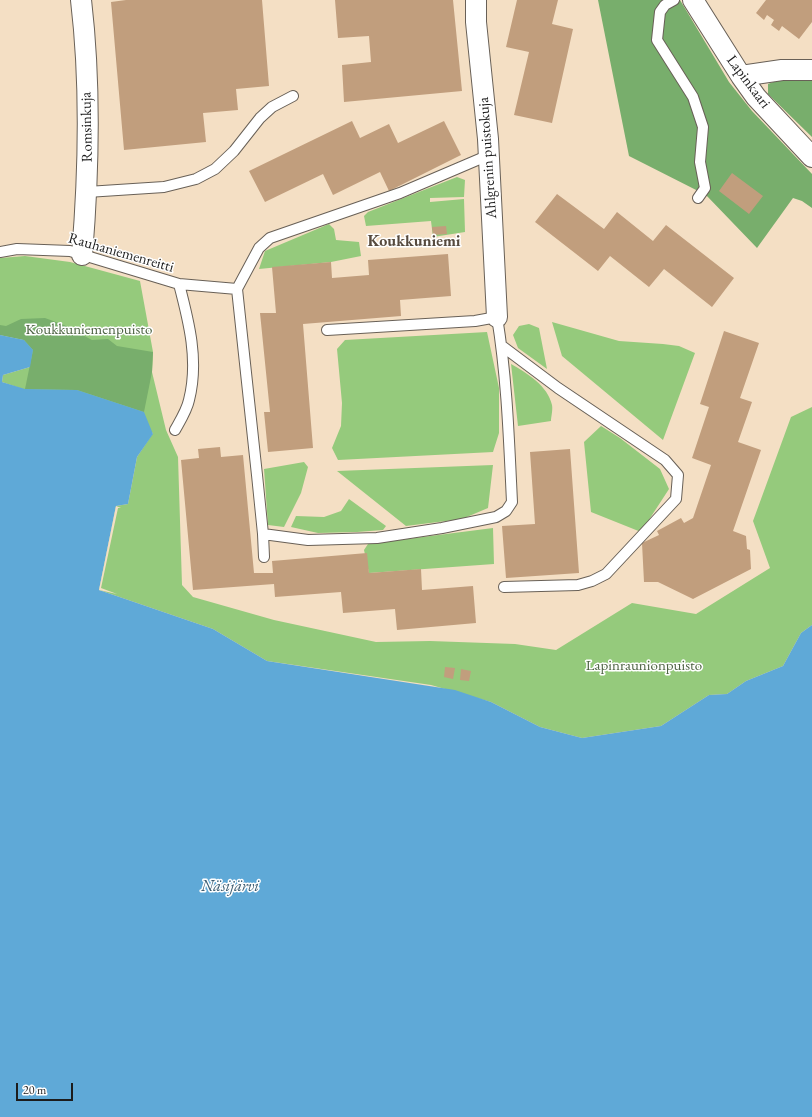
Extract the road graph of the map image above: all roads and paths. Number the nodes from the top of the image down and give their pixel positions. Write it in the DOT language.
graph roads {
  1 [pos="81,0"];
  2 [pos="476,0"];
  3 [pos="674,0"];
  4 [pos="693,0"];
  5 [pos="812,70"];
  6 [pos="741,76"];
  7 [pos="293,96"];
  8 [pos="488,155"];
  9 [pos="812,157"];
  10 [pos="87,192"];
  11 [pos="698,198"];
  12 [pos="0,252"];
  13 [pos="82,255"];
  14 [pos="180,284"];
  15 [pos="236,289"];
  16 [pos="497,317"];
  17 [pos="327,330"];
  18 [pos="502,346"];
  19 [pos="175,430"];
  20 [pos="263,534"];
  21 [pos="264,556"];
  22 [pos="504,587"];
  1 -- 10 [label="street, Romsinkuja"];
  2 -- 8 [label="street, Ahlgrenin puistokuja"];
  3 -- 11 [label="lane"];
  4 -- 6 [label="street, Lapinkaari"];
  5 -- 6 [label="street"];
  6 -- 9 [label="street, Lapinkaari"];
  7 -- 10 [label="lane"];
  8 -- 15 [label="lane"];
  8 -- 16 [label="street, Ahlgrenin puistokuja"];
  10 -- 13 [label="street, Romsinkuja"];
  12 -- 13 [label="lane, Rauhaniemenreitti"];
  13 -- 14 [label="lane, Rauhaniemenreitti"];
  14 -- 15 [label="lane"];
  14 -- 19 [label="lane, Rauhaniemenreitti"];
  15 -- 20 [label="lane"];
  16 -- 17 [label="lane"];
  16 -- 18 [label="lane"];
  18 -- 20 [label="lane"];
  18 -- 22 [label="lane"];
  20 -- 21 [label="lane"];
}
